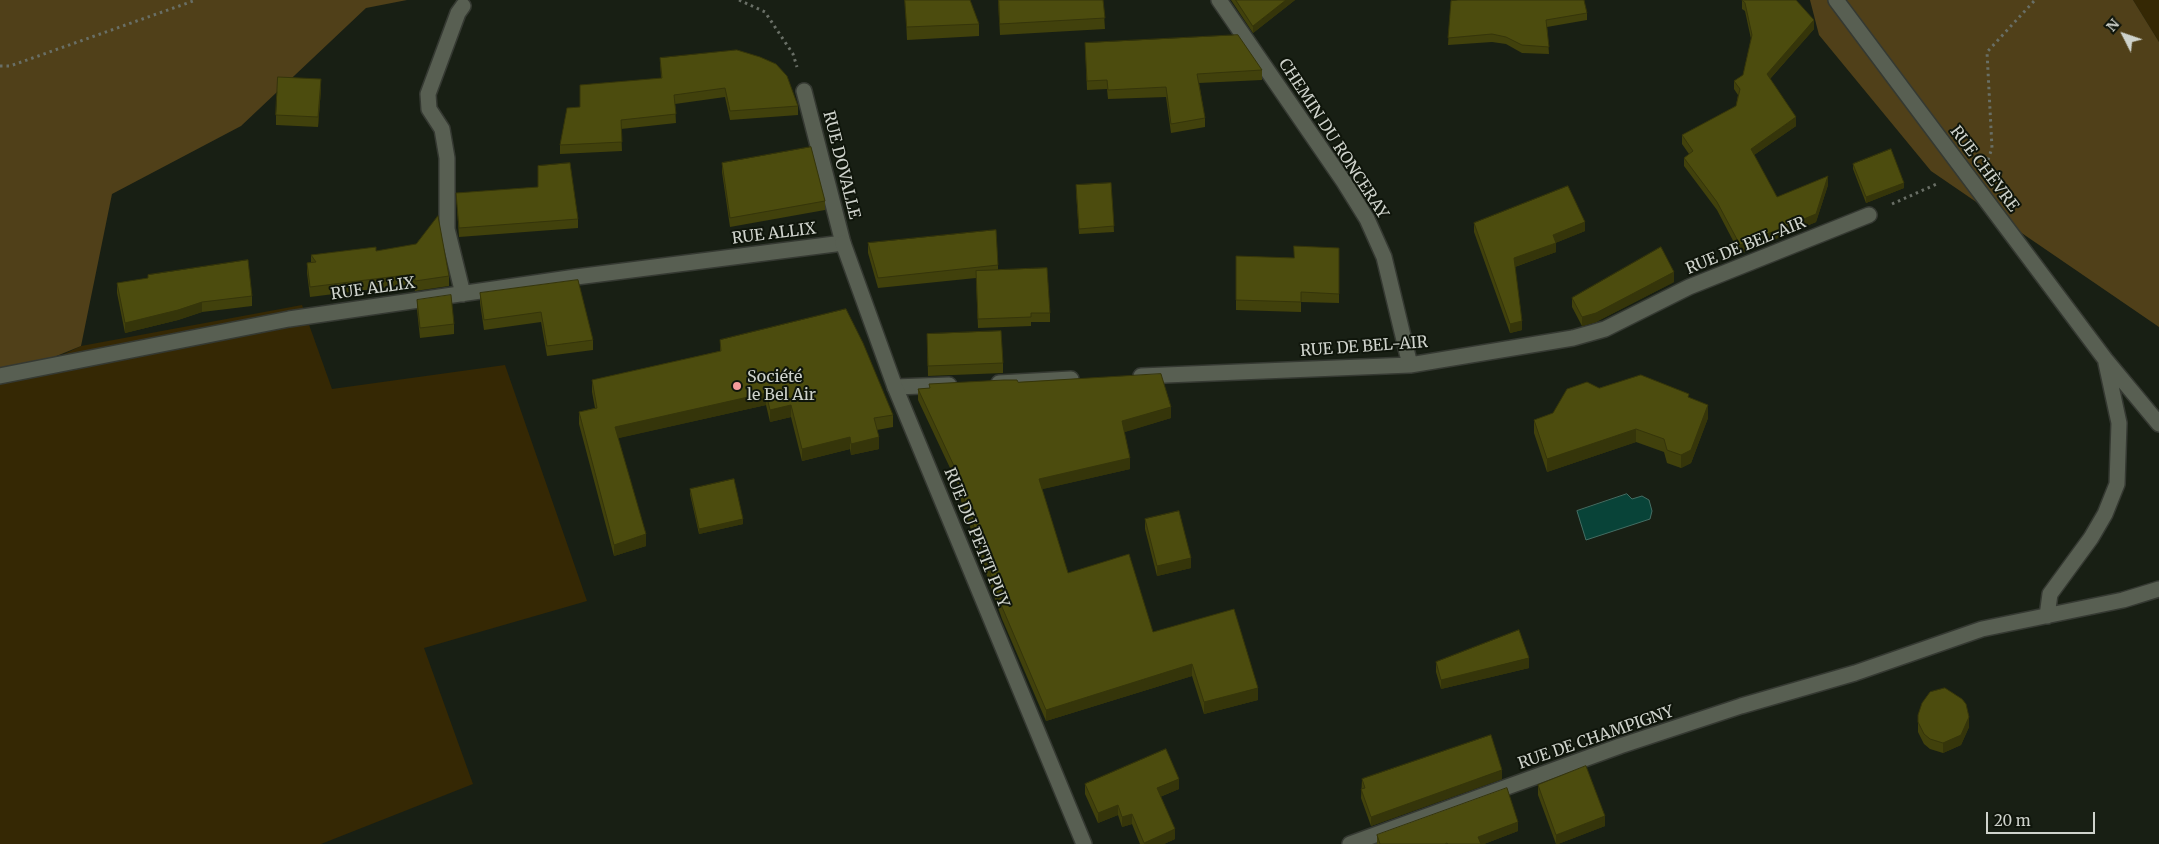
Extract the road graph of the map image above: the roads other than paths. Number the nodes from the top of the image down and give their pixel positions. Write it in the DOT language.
graph roads {
  1 [pos="1219,0"];
  2 [pos="1836,0"];
  3 [pos="463,6"];
  4 [pos="805,94"];
  5 [pos="1869,215"];
  6 [pos="843,243"];
  7 [pos="463,294"];
  8 [pos="2105,359"];
  9 [pos="1410,365"];
  10 [pos="0,376"];
  11 [pos="1123,377"];
  12 [pos="1083,379"];
  13 [pos="984,383"];
  14 [pos="964,384"];
  15 [pos="895,387"];
  16 [pos="2159,424"];
  17 [pos="2159,589"];
  18 [pos="2047,616"];
  19 [pos="1084,844"];
  20 [pos="1350,844"];
  1 -- 9 [label="street, CHEMIN DU RONCERAY"];
  2 -- 8 [label="street, RUE CHÈVRE"];
  3 -- 7 [label="street"];
  4 -- 6 [label="street, RUE DOVALLE"];
  5 -- 9 [label="street, RUE DE BEL-AIR"];
  6 -- 7 [label="street, RUE ALLIX"];
  6 -- 15 [label="street, RUE DU PETIT PUY"];
  7 -- 10 [label="street, RUE ALLIX"];
  8 -- 16 [label="street, RUE CHÈVRE"];
  8 -- 18 [label="street, RUE CHÈVRE"];
  9 -- 11 [label="street, RUE DE BEL-AIR"];
  12 -- 13 [label="street"];
  14 -- 15 [label="street"];
  15 -- 19 [label="street, RUE DU PETIT PUY"];
  17 -- 18 [label="street, RUE DE CHAMPIGNY"];
  18 -- 20 [label="street, RUE DE CHAMPIGNY"];
}
